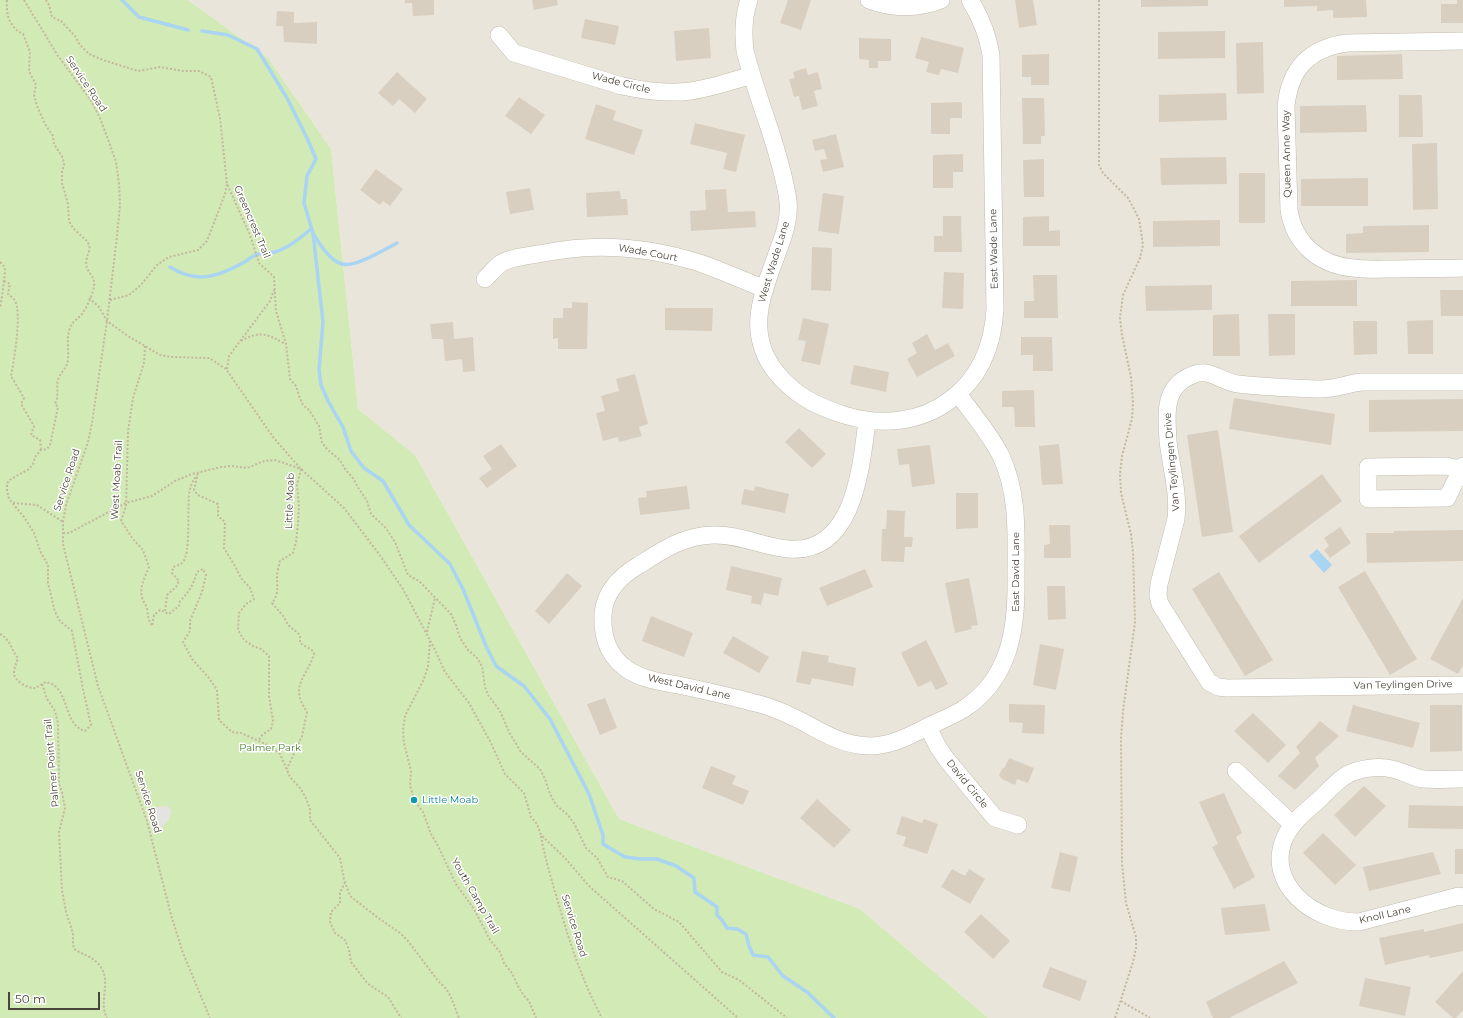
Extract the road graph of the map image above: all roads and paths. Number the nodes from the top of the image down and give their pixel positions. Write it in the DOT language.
graph roads {
  1 [pos="6,0"];
  2 [pos="24,0"];
  3 [pos="46,0"];
  4 [pos="750,0"];
  5 [pos="869,0"];
  6 [pos="941,0"];
  7 [pos="970,0"];
  8 [pos="1099,0"];
  9 [pos="499,35"];
  10 [pos="1463,41"];
  11 [pos="752,75"];
  12 [pos="227,184"];
  13 [pos="0,262"];
  14 [pos="1463,268"];
  15 [pos="485,279"];
  16 [pos="4,281"];
  17 [pos="274,289"];
  18 [pos="765,289"];
  19 [pos="89,298"];
  20 [pos="110,300"];
  21 [pos="0,308"];
  22 [pos="107,321"];
  23 [pos="241,341"];
  24 [pos="286,344"];
  25 [pos="145,346"];
  26 [pos="226,369"];
  27 [pos="1463,382"];
  28 [pos="958,394"];
  29 [pos="867,421"];
  30 [pos="41,450"];
  31 [pos="1462,468"];
  32 [pos="301,469"];
  33 [pos="198,473"];
  34 [pos="13,503"];
  35 [pos="126,503"];
  36 [pos="62,522"];
  37 [pos="63,533"];
  38 [pos="435,598"];
  39 [pos="165,611"];
  40 [pos="426,633"];
  41 [pos="0,634"];
  42 [pos="430,640"];
  43 [pos="42,684"];
  44 [pos="1463,685"];
  45 [pos="928,727"];
  46 [pos="258,741"];
  47 [pos="287,769"];
  48 [pos="1236,771"];
  49 [pos="1463,779"];
  50 [pos="1293,825"];
  51 [pos="1018,826"];
  52 [pos="541,835"];
  53 [pos="345,882"];
  54 [pos="1463,897"];
  55 [pos="1121,1001"];
  56 [pos="107,1018"];
  57 [pos="210,1018"];
  58 [pos="401,1018"];
  59 [pos="459,1018"];
  60 [pos="536,1018"];
  61 [pos="602,1018"];
  62 [pos="738,1018"];
  63 [pos="787,1018"];
  64 [pos="1115,1018"];
  65 [pos="1150,1018"];
  1 -- 19 [label="path"];
  2 -- 20 [label="path, Service Road"];
  3 -- 12 [label="path, Greencrest Trail"];
  4 -- 11 [label="street, West Wade Lane"];
  5 -- 6 [label="street"];
  7 -- 28 [label="street, East Wade Lane"];
  8 -- 55 [label="path"];
  9 -- 11 [label="street, Wade Circle"];
  10 -- 14 [label="street, Queen Anne Way"];
  11 -- 18 [label="street, West Wade Lane"];
  12 -- 17 [label="path, Greencrest Trail"];
  12 -- 20 [label="path"];
  13 -- 16 [label="path"];
  15 -- 18 [label="street, Wade Court"];
  16 -- 21 [label="path"];
  16 -- 30 [label="path"];
  17 -- 23 [label="path"];
  17 -- 24 [label="path, Greencrest Trail"];
  18 -- 29 [label="street, West Wade Lane"];
  19 -- 22 [label="path"];
  19 -- 30 [label="path"];
  20 -- 22 [label="path, Service Road"];
  22 -- 25 [label="path"];
  22 -- 36 [label="path, Service Road"];
  23 -- 24 [label="path"];
  23 -- 26 [label="path"];
  24 -- 38 [label="path, Greencrest Trail"];
  25 -- 26 [label="path"];
  25 -- 35 [label="path, West Moab Trail"];
  26 -- 32 [label="path"];
  27 -- 44 [label="street, Van Teylingen Drive"];
  28 -- 29 [label="street, East Wade Lane"];
  28 -- 45 [label="street, East David Lane"];
  29 -- 45 [label="street, West David Lane"];
  30 -- 34 [label="path"];
  31 -- 31 [label="street"];
  32 -- 33 [label="path, Little Moab"];
  32 -- 40 [label="path"];
  32 -- 47 [label="path, Little Moab"];
  33 -- 35 [label="path, Little Moab"];
  33 -- 39 [label="path"];
  33 -- 46 [label="path"];
  34 -- 36 [label="path"];
  34 -- 43 [label="path"];
  35 -- 37 [label="path, Little Moab"];
  35 -- 39 [label="path, West Moab Trail"];
  36 -- 37 [label="path, Service Road"];
  37 -- 57 [label="path, Service Road"];
  38 -- 40 [label="path"];
  38 -- 63 [label="path, Greencrest Trail"];
  39 -- 46 [label="path, West Moab Trail"];
  40 -- 42 [label="path"];
  41 -- 43 [label="path"];
  42 -- 52 [label="path"];
  42 -- 60 [label="path, Youth Camp Trail"];
  43 -- 56 [label="path, Palmer Point Trail"];
  45 -- 51 [label="street, David Circle"];
  46 -- 47 [label="path"];
  47 -- 53 [label="path"];
  48 -- 50 [label="street"];
  49 -- 50 [label="street, Knoll Lane"];
  50 -- 54 [label="street, Knoll Lane"];
  52 -- 61 [label="path, Service Road"];
  52 -- 62 [label="path"];
  53 -- 58 [label="path"];
  53 -- 59 [label="path"];
  55 -- 64 [label="path"];
  55 -- 65 [label="path"];
}
